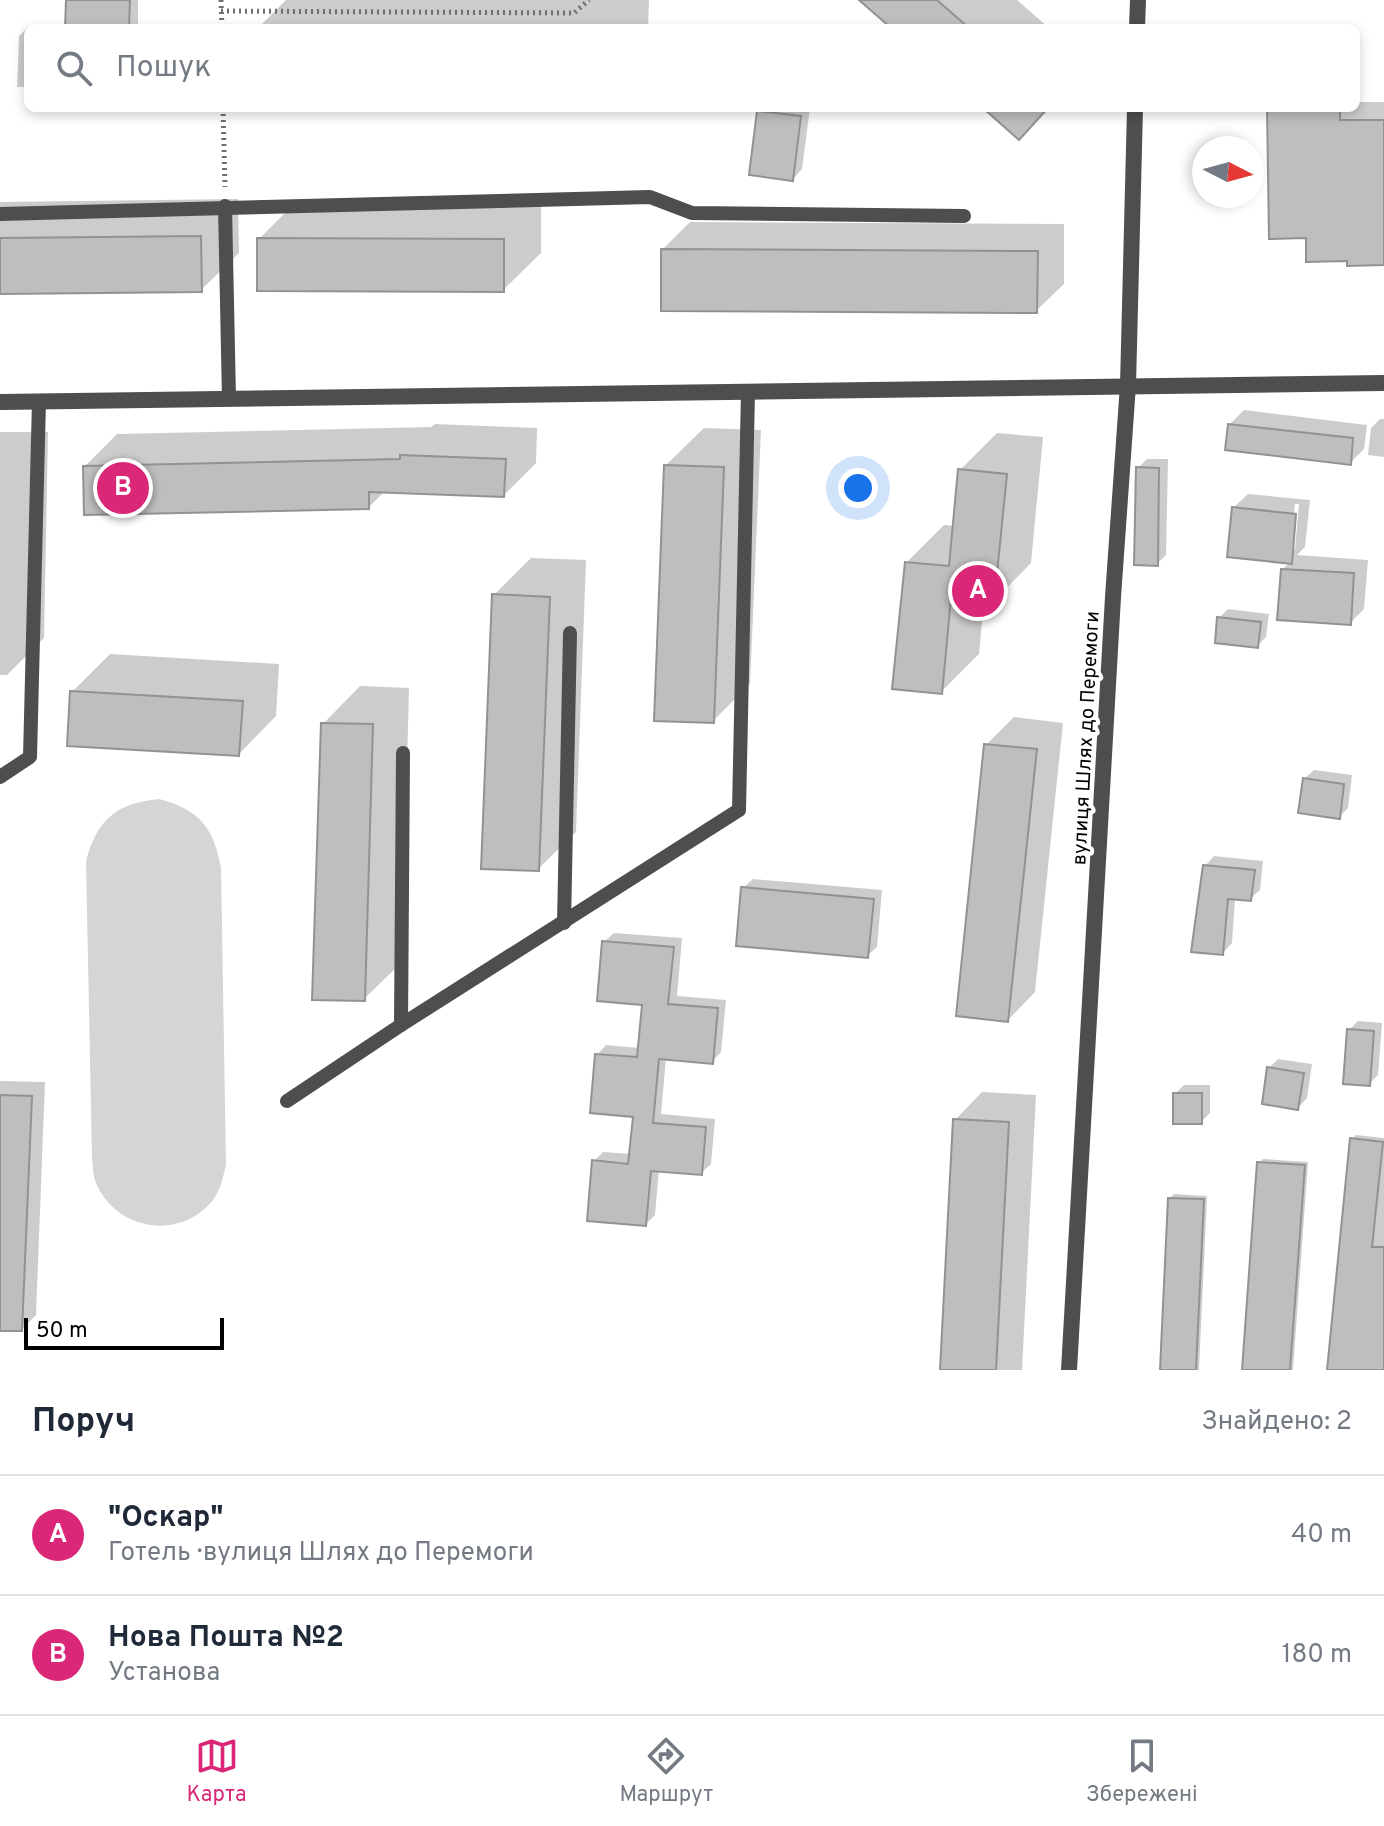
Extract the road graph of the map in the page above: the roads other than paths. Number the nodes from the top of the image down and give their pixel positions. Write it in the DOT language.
graph roads {
  1 [pos="1138,0"];
  2 [pos="1137,24"];
  3 [pos="1135,112"];
  4 [pos="225,206"];
  5 [pos="0,214"];
  6 [pos="964,216"];
  7 [pos="1384,383"];
  8 [pos="1128,385"];
  9 [pos="748,392"];
  10 [pos="229,399"];
  11 [pos="39,401"];
  12 [pos="0,402"];
  13 [pos="570,633"];
  14 [pos="403,753"];
  15 [pos="0,777"];
  16 [pos="564,923"];
  17 [pos="401,1025"];
  18 [pos="287,1101"];
  19 [pos="1069,1370"];
  1 -- 2 [label="street"];
  3 -- 8 [label="street, вулиця Шлях до Перемоги"];
  4 -- 5 [label="lane"];
  4 -- 6 [label="lane"];
  4 -- 10 [label="lane"];
  7 -- 8 [label="street"];
  8 -- 9 [label="street"];
  8 -- 19 [label="street, вулиця Шлях до Перемоги"];
  9 -- 10 [label="street"];
  9 -- 16 [label="lane"];
  10 -- 11 [label="street"];
  11 -- 12 [label="street"];
  11 -- 15 [label="lane"];
  13 -- 16 [label="lane"];
  14 -- 17 [label="lane"];
  16 -- 17 [label="lane"];
  17 -- 18 [label="lane"];
}
